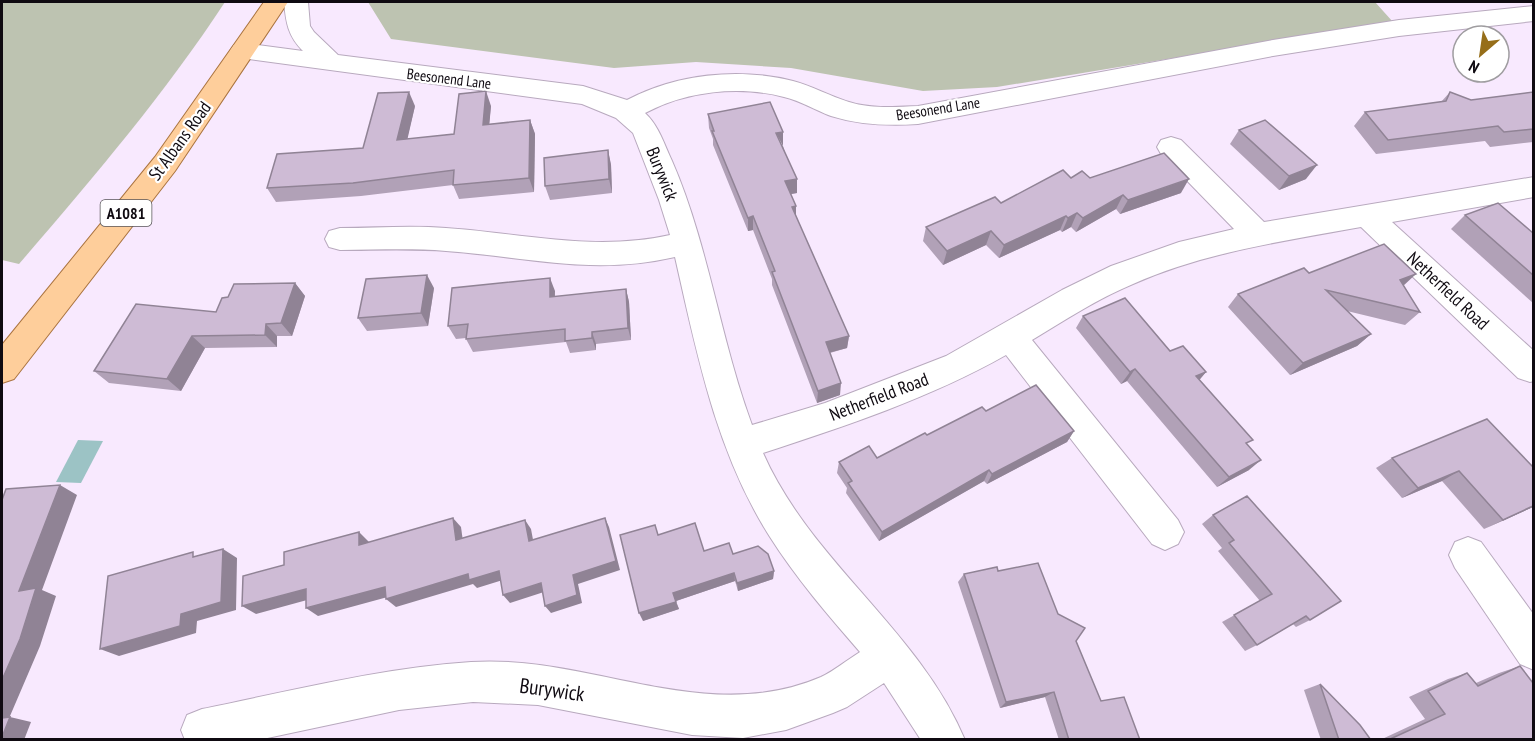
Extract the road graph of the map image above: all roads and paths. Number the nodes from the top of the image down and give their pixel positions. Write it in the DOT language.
graph roads {
  1 [pos="276,2"];
  2 [pos="296,2"];
  3 [pos="1533,13"];
  4 [pos="243,51"];
  5 [pos="331,63"];
  6 [pos="628,111"];
  7 [pos="1171,147"];
  8 [pos="1533,187"];
  9 [pos="1366,214"];
  10 [pos="1258,234"];
  11 [pos="340,238"];
  12 [pos="686,243"];
  13 [pos="1011,337"];
  14 [pos="1530,368"];
  15 [pos="2,369"];
  16 [pos="742,444"];
  17 [pos="1165,532"];
  18 [pos="1468,555"];
  19 [pos="1533,650"];
  20 [pos="890,656"];
  21 [pos="202,730"];
  22 [pos="944,740"];
  1 -- 4 [label="main road, A1081"];
  2 -- 5 [label="street"];
  3 -- 6 [label="street, Beesonend Lane"];
  4 -- 5 [label="street, Beesonend Lane"];
  4 -- 15 [label="main road, St Albans Road / A1081"];
  5 -- 6 [label="street, Beesonend Lane"];
  6 -- 12 [label="street, Burywick"];
  7 -- 10 [label="street"];
  8 -- 9 [label="street, Netherfield Road"];
  9 -- 10 [label="street, Netherfield Road"];
  9 -- 14 [label="street, Netherfield Road"];
  10 -- 13 [label="street, Netherfield Road"];
  11 -- 12 [label="street"];
  12 -- 16 [label="street, Burywick"];
  13 -- 16 [label="street, Netherfield Road"];
  13 -- 17 [label="street"];
  16 -- 20 [label="street, Burywick"];
  18 -- 19 [label="street"];
  20 -- 21 [label="street, Burywick"];
  20 -- 22 [label="street, Burywick"];
}
